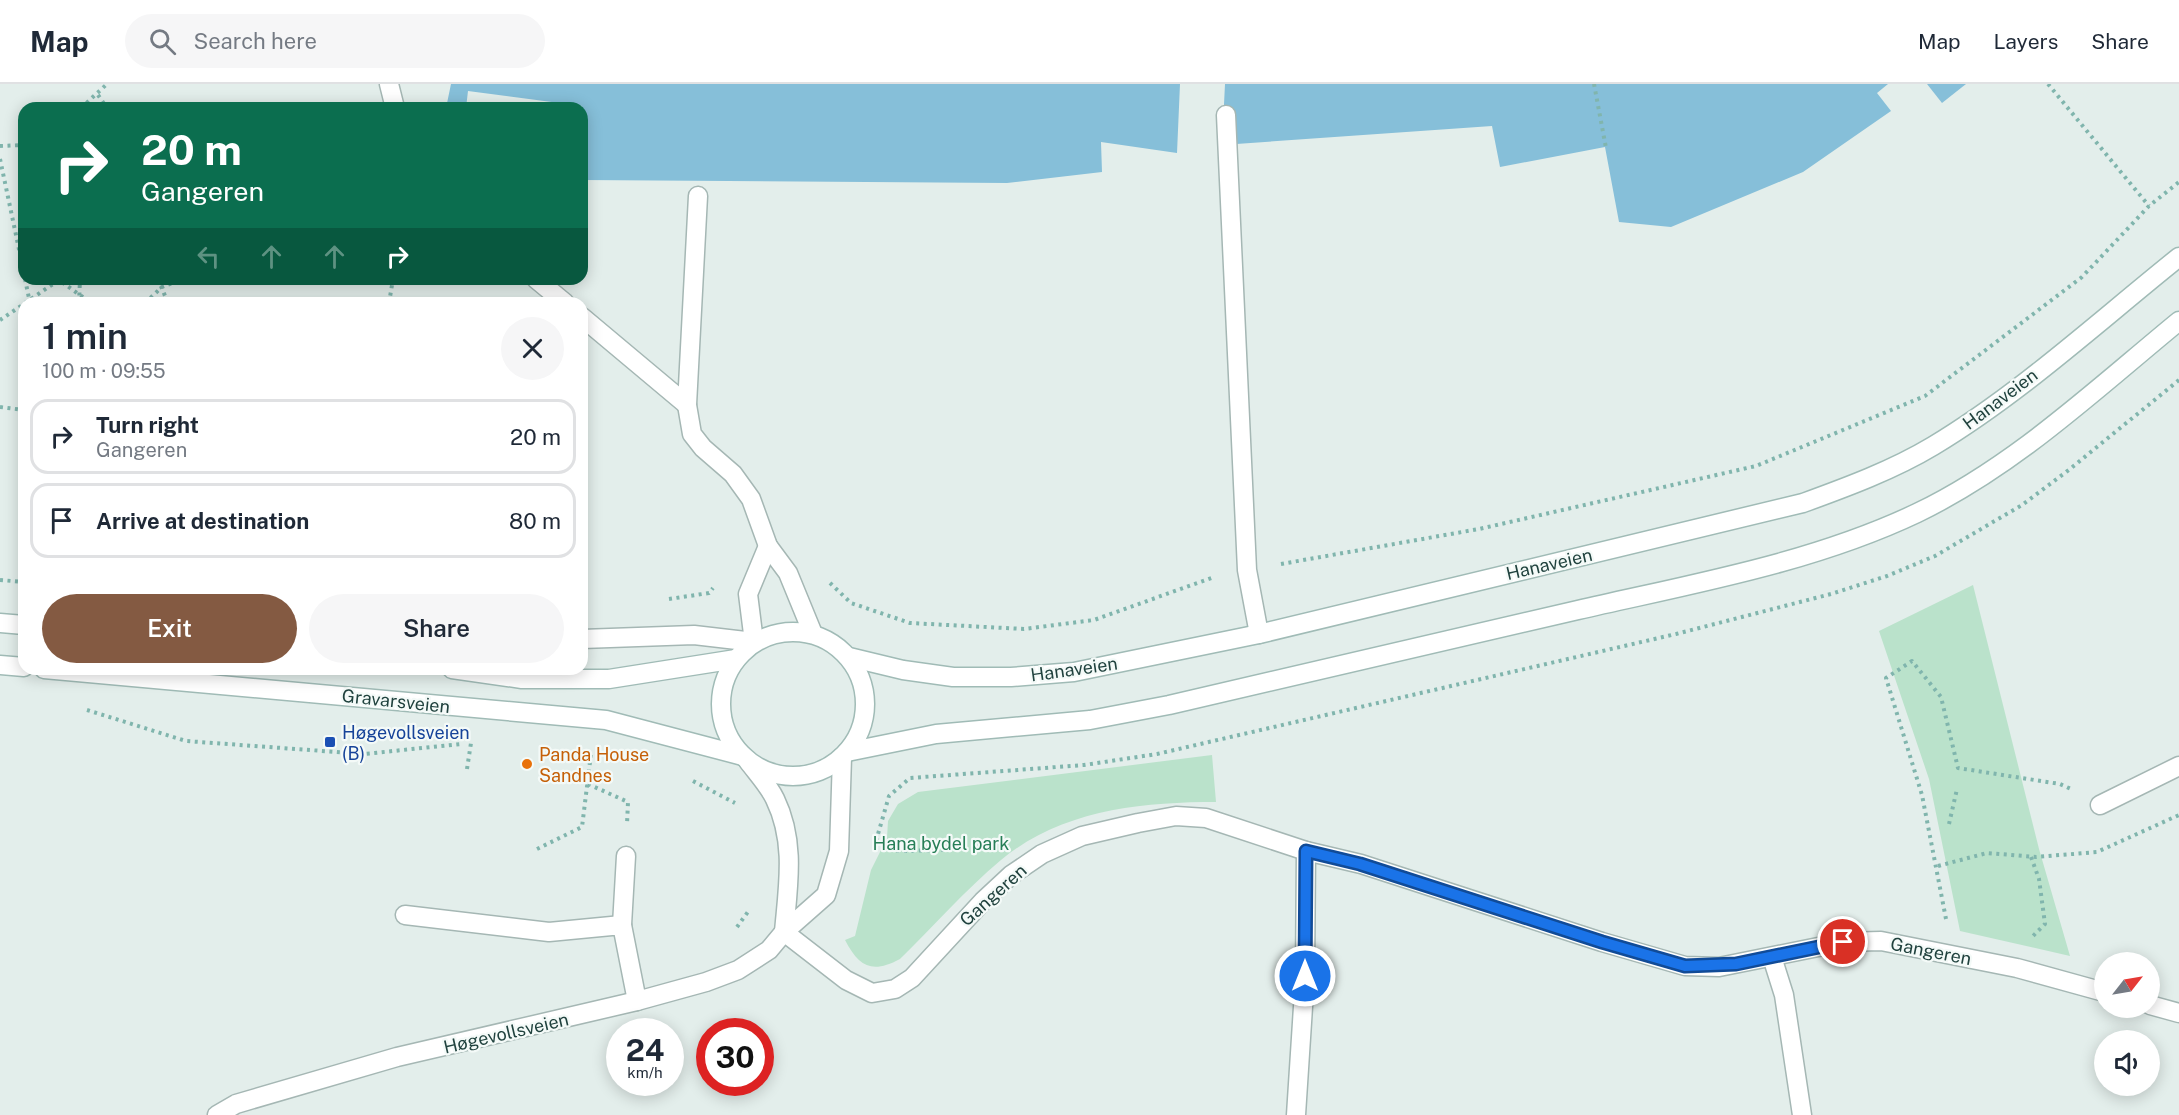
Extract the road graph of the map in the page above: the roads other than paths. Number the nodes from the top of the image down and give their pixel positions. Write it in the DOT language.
graph roads {
  1 [pos="389,84"];
  2 [pos="394,102"];
  3 [pos="1226,115"];
  4 [pos="698,196"];
  5 [pos="2179,257"];
  6 [pos="543,285"];
  7 [pos="558,297"];
  8 [pos="2179,321"];
  9 [pos="588,323"];
  10 [pos="687,405"];
  11 [pos="768,546"];
  12 [pos="0,623"];
  13 [pos="18,624"];
  14 [pos="813,634"];
  15 [pos="1258,634"];
  16 [pos="588,639"];
  17 [pos="754,642"];
  18 [pos="849,657"];
  19 [pos="736,658"];
  20 [pos="0,665"];
  21 [pos="18,666"];
  22 [pos="110,675"];
  23 [pos="494,675"];
  24 [pos="844,755"];
  25 [pos="746,759"];
  26 [pos="2179,766"];
  27 [pos="2100,805"];
  28 [pos="1306,851"];
  29 [pos="626,856"];
  30 [pos="405,915"];
  31 [pos="622,925"];
  32 [pos="784,932"];
  33 [pos="1772,957"];
  34 [pos="2094,989"];
  35 [pos="637,1001"];
  36 [pos="2160,1008"];
  37 [pos="2179,1013"];
  38 [pos="217,1115"];
  39 [pos="1296,1115"];
  40 [pos="1802,1115"];
  1 -- 2 [label="main road"];
  3 -- 15 [label="main road"];
  4 -- 10 [label="main road"];
  5 -- 15 [label="main road, Hanaveien"];
  6 -- 7 [label="main road"];
  8 -- 24 [label="main road"];
  9 -- 10 [label="main road"];
  10 -- 11 [label="main road"];
  11 -- 14 [label="main road"];
  11 -- 17 [label="main road"];
  12 -- 13 [label="main road"];
  14 -- 17 [label="main road"];
  14 -- 18 [label="main road"];
  15 -- 18 [label="main road, Hanaveien"];
  16 -- 17 [label="main road"];
  17 -- 19 [label="main road"];
  18 -- 24 [label="main road"];
  19 -- 23 [label="main road, Gravarsveien"];
  19 -- 25 [label="main road"];
  20 -- 21 [label="main road"];
  22 -- 25 [label="main road, Gravarsveien"];
  24 -- 25 [label="main road"];
  24 -- 32 [label="main road, Høgevollsveien"];
  25 -- 32 [label="main road"];
  26 -- 27 [label="main road"];
  28 -- 32 [label="main road, Gangeren"];
  28 -- 33 [label="main road, Gangeren"];
  28 -- 39 [label="main road"];
  29 -- 31 [label="main road"];
  30 -- 31 [label="main road"];
  31 -- 35 [label="main road"];
  32 -- 35 [label="main road, Høgevollsveien"];
  33 -- 34 [label="main road, Gangeren"];
  33 -- 40 [label="main road"];
  35 -- 38 [label="main road, Høgevollsveien"];
  36 -- 37 [label="main road"];
}
